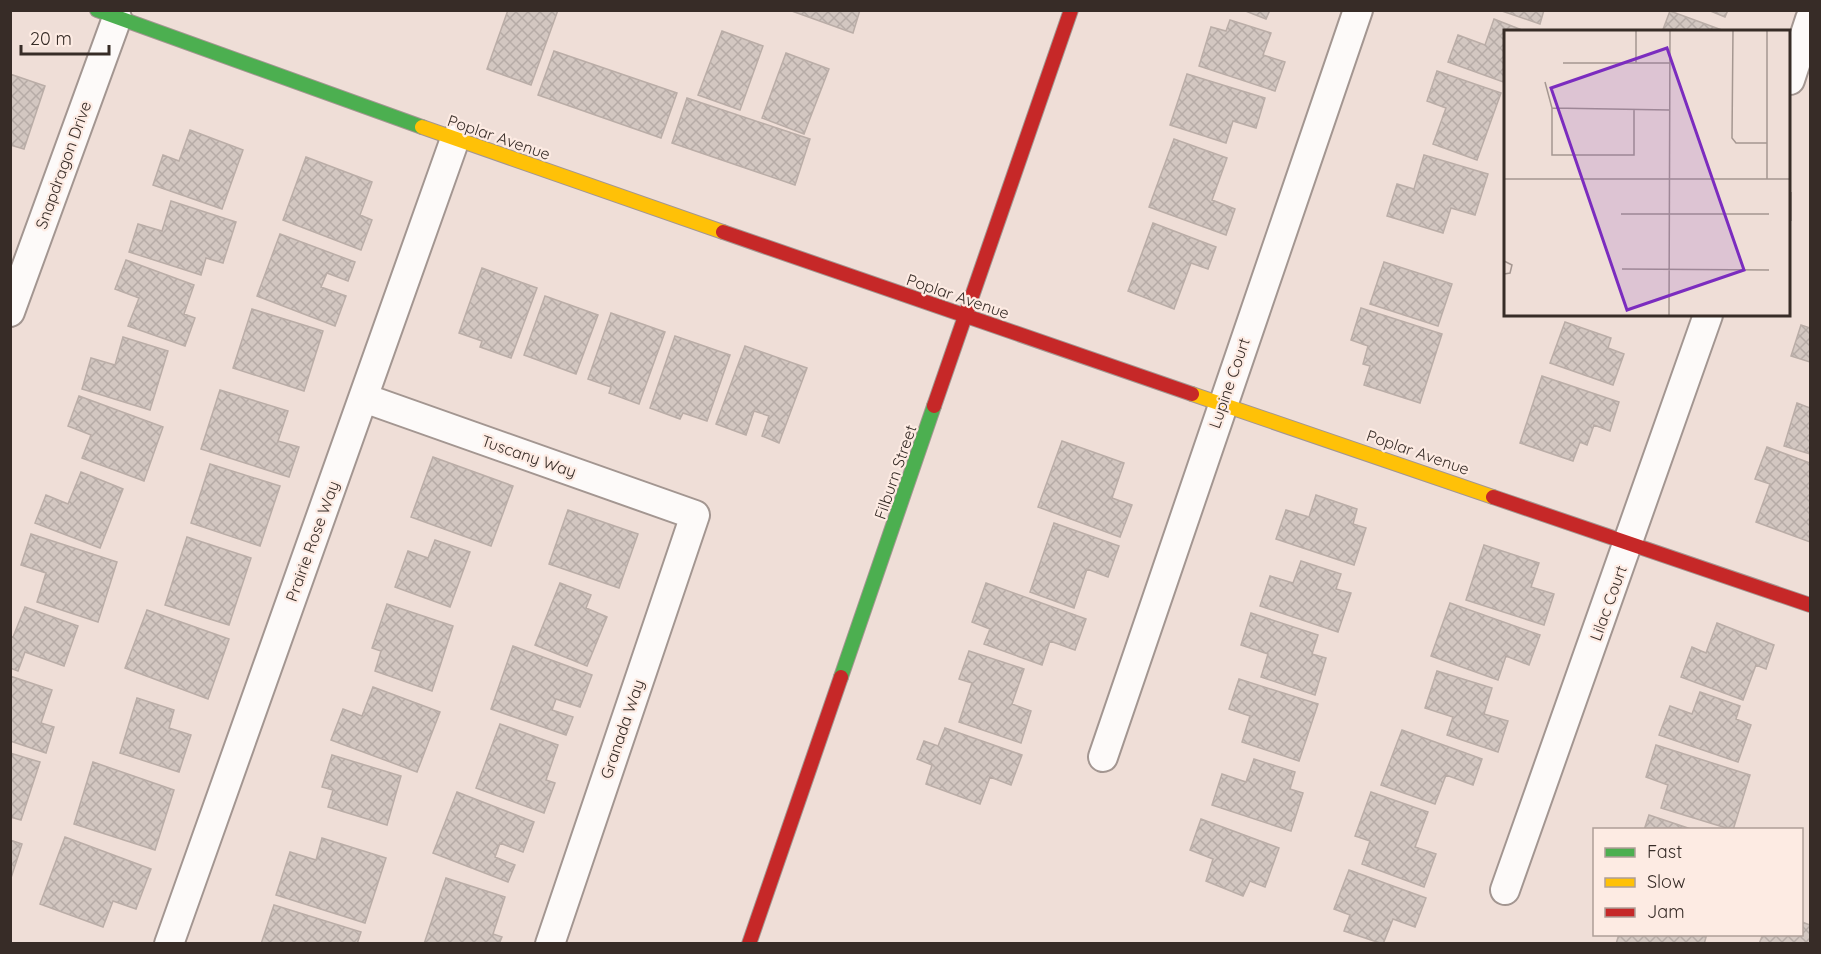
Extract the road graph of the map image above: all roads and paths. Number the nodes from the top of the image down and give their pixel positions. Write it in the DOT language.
graph roads {
  1 [pos="1071,10"];
  2 [pos="1358,10"];
  3 [pos="107,14"];
  4 [pos="1810,19"];
  5 [pos="1791,77"];
  6 [pos="455,139"];
  7 [pos="18,264"];
  8 [pos="10,312"];
  9 [pos="1708,316"];
  10 [pos="966,317"];
  11 [pos="364,398"];
  12 [pos="1222,403"];
  13 [pos="695,515"];
  14 [pos="1630,542"];
  15 [pos="1810,605"];
  16 [pos="1103,758"];
  17 [pos="1505,890"];
  18 [pos="169,944"];
  19 [pos="550,944"];
  20 [pos="749,944"];
  1 -- 10 [label="street, Filburn Street"];
  2 -- 12 [label="street, Lupine Court"];
  3 -- 6 [label="street, Poplar Avenue"];
  3 -- 7 [label="street, Snapdragon Drive"];
  4 -- 5 [label="street"];
  6 -- 10 [label="street, Poplar Avenue"];
  6 -- 11 [label="street, Prairie Rose Way"];
  7 -- 8 [label="street, Snapdragon Drive"];
  9 -- 14 [label="street, Lilac Court"];
  10 -- 12 [label="street, Poplar Avenue"];
  10 -- 20 [label="street, Filburn Street"];
  11 -- 13 [label="street, Tuscany Way"];
  11 -- 18 [label="street, Prairie Rose Way"];
  12 -- 14 [label="street, Poplar Avenue"];
  12 -- 16 [label="street, Lupine Court"];
  13 -- 19 [label="street, Granada Way"];
  14 -- 15 [label="street, Poplar Avenue"];
  14 -- 17 [label="street, Lilac Court"];
}
